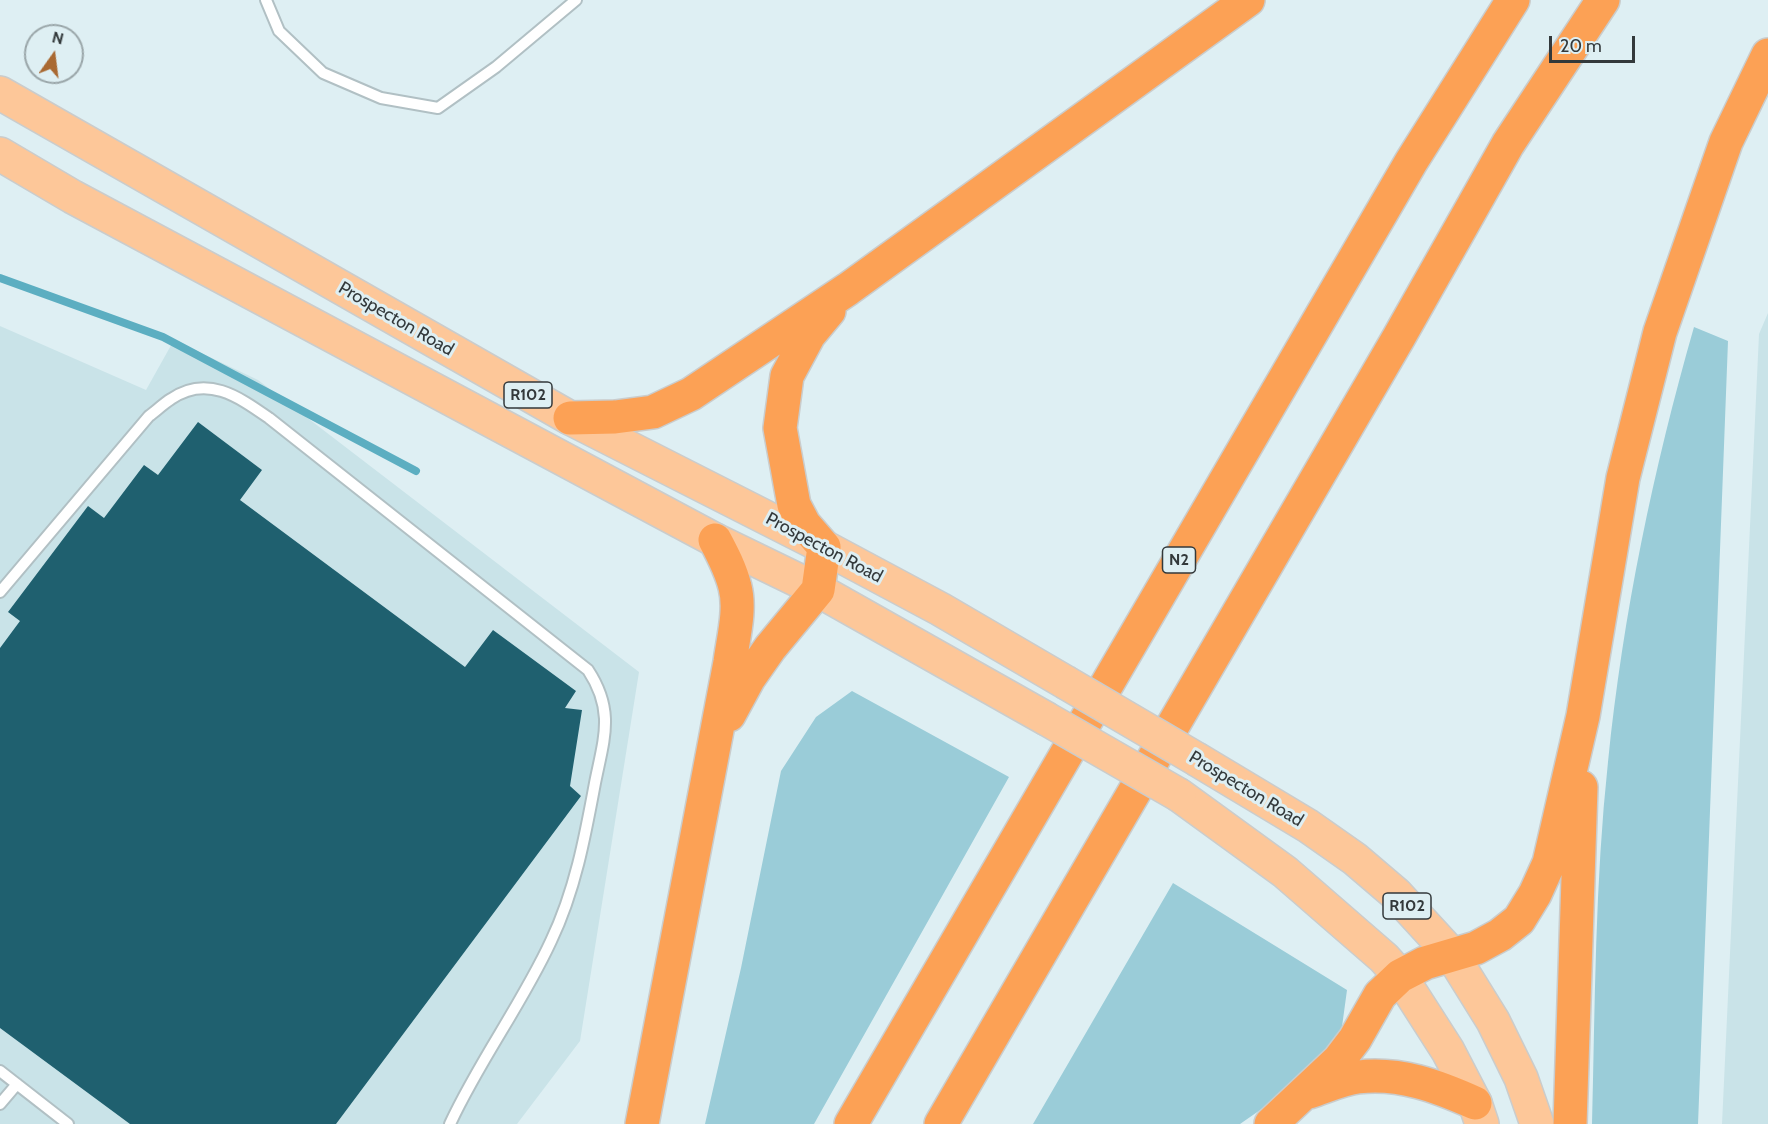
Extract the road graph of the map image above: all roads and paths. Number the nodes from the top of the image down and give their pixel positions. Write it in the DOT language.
graph roads {
  1 [pos="266,0"];
  2 [pos="576,0"];
  3 [pos="1248,0"];
  4 [pos="1513,0"];
  5 [pos="1603,0"];
  6 [pos="1768,55"];
  7 [pos="0,93"];
  8 [pos="0,154"];
  9 [pos="0,174"];
  10 [pos="74,197"];
  11 [pos="848,289"];
  12 [pos="570,418"];
  13 [pos="715,540"];
  14 [pos="824,547"];
  15 [pos="818,590"];
  16 [pos="0,592"];
  17 [pos="1584,716"];
  18 [pos="716,738"];
  19 [pos="1452,955"];
  20 [pos="1400,976"];
  21 [pos="0,1071"];
  22 [pos="17,1084"];
  23 [pos="1305,1094"];
  24 [pos="0,1104"];
  25 [pos="1478,1114"];
  26 [pos="68,1124"];
  27 [pos="450,1124"];
  28 [pos="642,1124"];
  29 [pos="851,1124"];
  30 [pos="941,1124"];
  31 [pos="1271,1124"];
  32 [pos="1538,1124"];
  33 [pos="1570,1124"];
  1 -- 2 [label="lane"];
  3 -- 11 [label="highway"];
  4 -- 29 [label="highway, N2"];
  5 -- 30 [label="highway"];
  6 -- 17 [label="highway"];
  7 -- 12 [label="main road, Prospecton Road / R102"];
  8 -- 10 [label="main road, R102"];
  9 -- 10 [label="main road"];
  10 -- 13 [label="main road, R102"];
  11 -- 12 [label="highway"];
  11 -- 14 [label="highway"];
  12 -- 14 [label="main road, Prospecton Road / R102"];
  13 -- 15 [label="main road, R102"];
  13 -- 18 [label="highway"];
  14 -- 15 [label="highway"];
  14 -- 19 [label="main road, Prospecton Road / R102, bridge"];
  15 -- 18 [label="highway"];
  15 -- 20 [label="main road, R102, bridge"];
  16 -- 27 [label="lane"];
  17 -- 19 [label="highway"];
  17 -- 33 [label="highway"];
  18 -- 28 [label="highway"];
  19 -- 20 [label="highway"];
  19 -- 32 [label="main road, Prospecton Road / R102"];
  20 -- 23 [label="highway"];
  20 -- 25 [label="main road, R102"];
  21 -- 22 [label="lane"];
  22 -- 24 [label="lane"];
  22 -- 26 [label="lane"];
  23 -- 25 [label="highway"];
  23 -- 31 [label="highway"];
}
